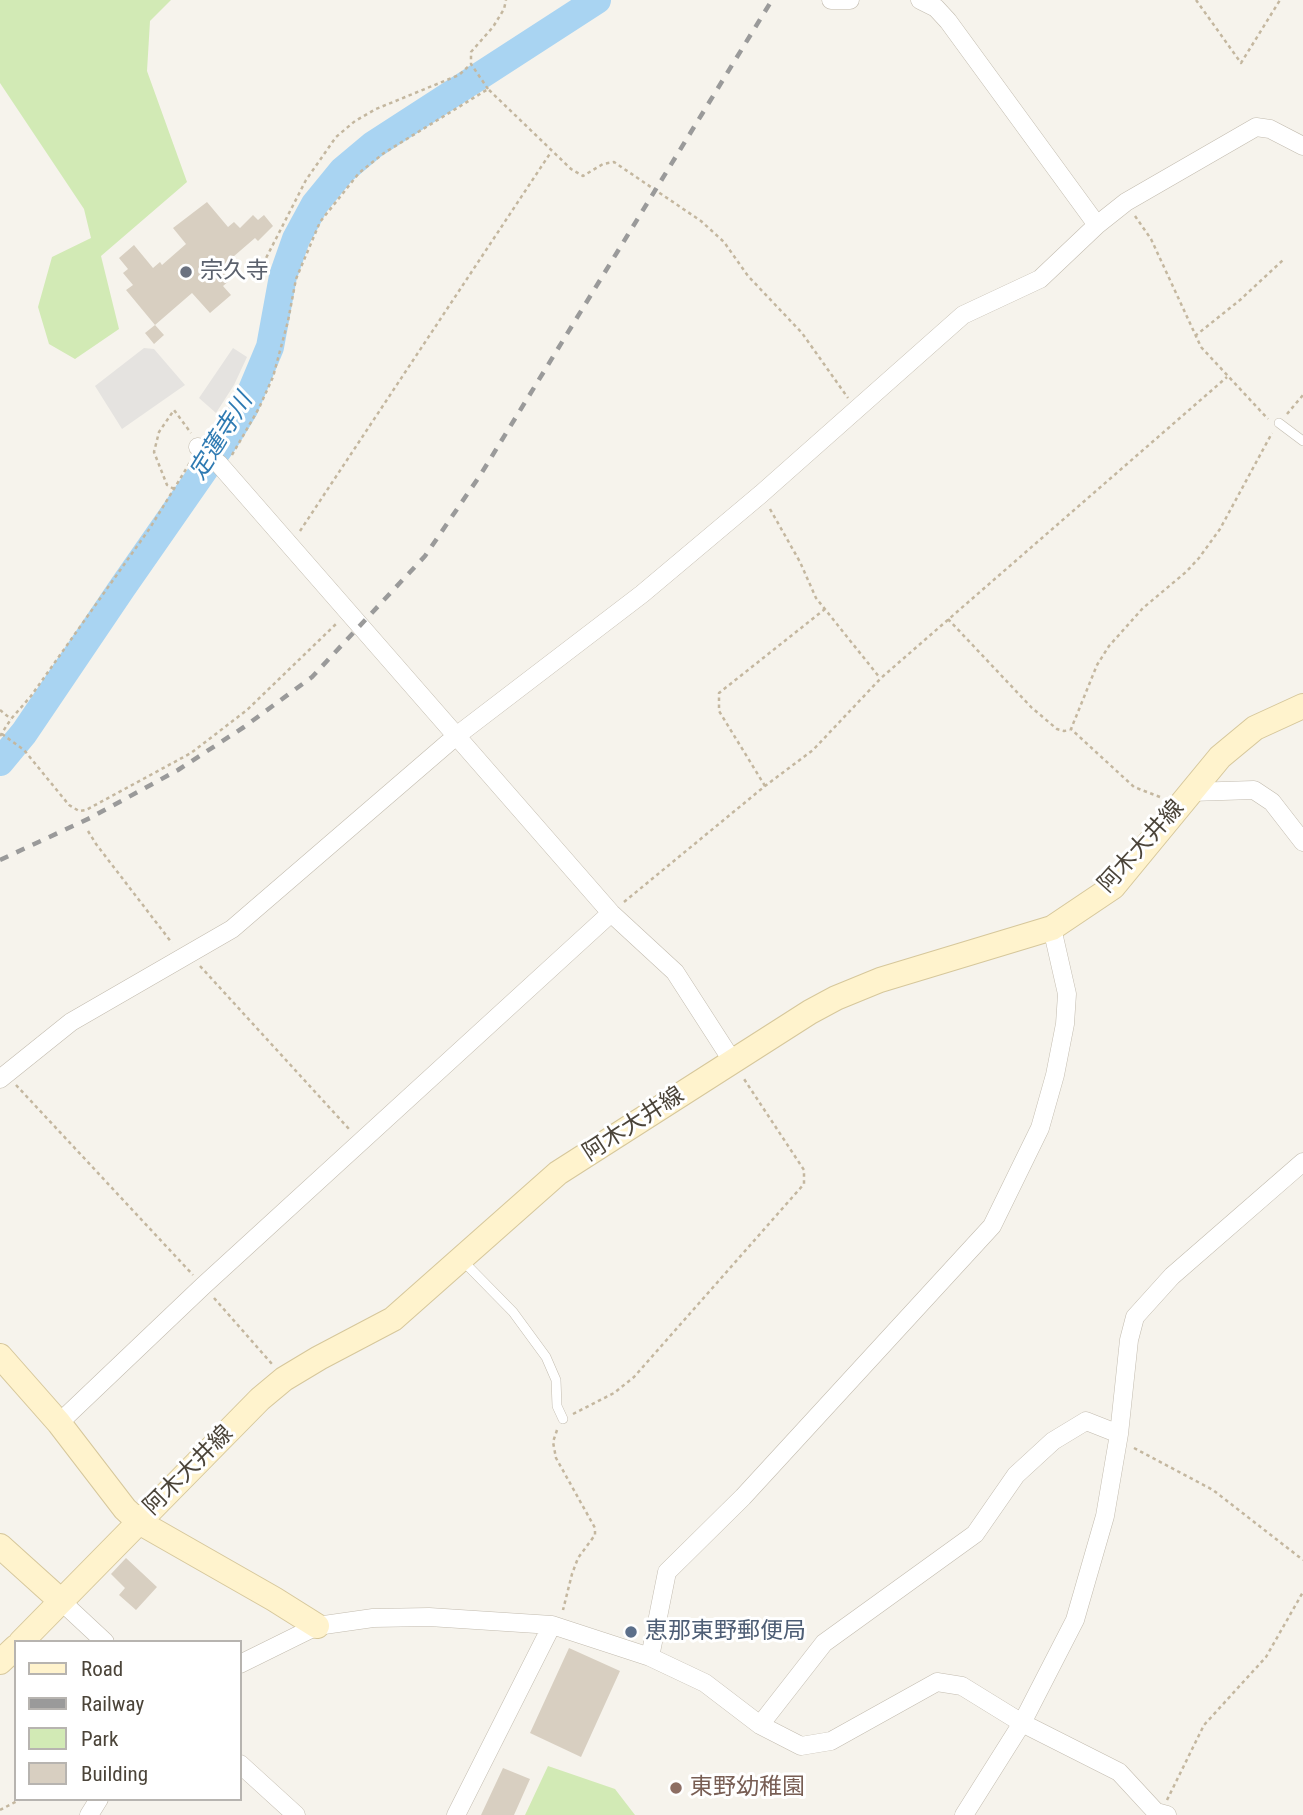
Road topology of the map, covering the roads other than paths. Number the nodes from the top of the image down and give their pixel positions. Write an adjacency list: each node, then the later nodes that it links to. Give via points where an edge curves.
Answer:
1 (831, 0): 2 (street)
2 (850, 0)
3 (920, 0): 5 (street, via 936,8 948,22)
4 (1303, 146): 5 (street, via 1256,127 1126,202)
5 (1097, 225): 10 (street, via 1040,279 963,315 642,594)
6 (1278, 425): 7 (lane)
7 (1303, 441)
8 (198, 447): 10 (street, via 221,467)
9 (1303, 706): 11 (main road, 阿木大井線, via 1255,728 1220,757)
10 (455, 737): 13 (street); 16 (street, via 232,929 71,1022)
11 (1185, 799): 12 (street, via 1254,790 1272,802); 14 (main road, 阿木大井線, via 1113,887)
12 (1303, 842)
13 (611, 913): 15 (street, via 675,972); 21 (street)
14 (1052, 928): 15 (main road, 阿木大井線, via 863,987 810,1012); 33 (street, via 1067,994 1055,1075 1040,1128 992,1226 743,1497 667,1572)
15 (733, 1062): 18 (main road, 阿木大井線, via 558,1173)
16 (4, 1077)
17 (1303, 1162): 22 (street, via 1172,1276 1135,1317)
18 (462, 1260): 20 (lane, via 513,1312 545,1357 556,1380 557,1406); 23 (main road, 阿木大井線, via 393,1319 284,1379)
19 (0, 1356): 21 (main road)
20 (563, 1419)
21 (59, 1423): 23 (main road)
22 (1119, 1434): 36 (street, via 1105,1516 1075,1620); 37 (street, via 1086,1421 1053,1441 1016,1475 975,1534 824,1643)
23 (139, 1522): 25 (main road, 阿木大井線); 27 (main road)
24 (0, 1546): 25 (main road)
25 (61, 1601): 29 (main road, 阿木大井線); 30 (street)
26 (517, 1623): 27 (street, via 429,1617); 28 (street); 32 (street)
27 (317, 1626): 35 (street)
28 (555, 1626): 32 (street); 33 (street)
29 (28, 1640)
30 (103, 1640)
31 (14, 1651): 34 (main road, 阿木大井線)
32 (538, 1653): 41 (street)
33 (650, 1657): 37 (street, via 705,1683)
34 (0, 1662)
35 (242, 1663)
36 (1022, 1723): 37 (street, via 962,1686 937,1682 831,1741 801,1746); 39 (street, via 1119,1772); 42 (street)
37 (760, 1725)
38 (242, 1766): 40 (street)
39 (1161, 1813)
40 (296, 1815)
41 (456, 1815)
42 (964, 1815)

